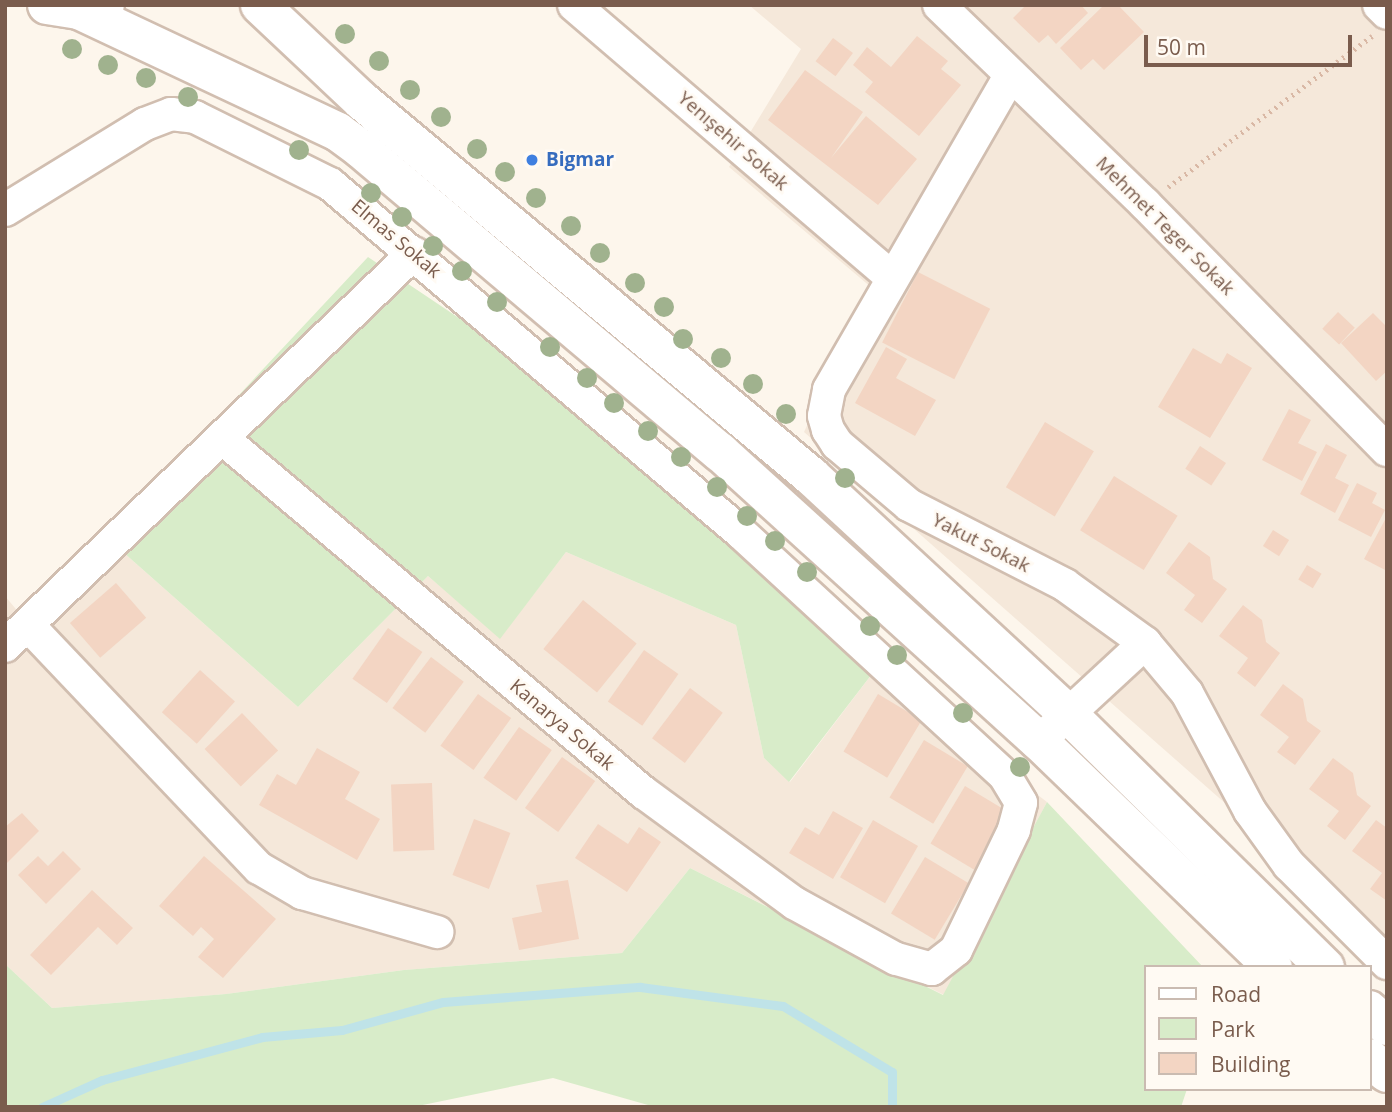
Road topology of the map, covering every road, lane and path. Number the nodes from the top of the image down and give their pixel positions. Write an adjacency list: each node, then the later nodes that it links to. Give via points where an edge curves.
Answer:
1 (261, 5): 17 (street, via 362,101 811,476)
2 (574, 5): 10 (street, Yenışehir Sokak)
3 (939, 5): 6 (street, Mehmet Teger Sokak)
4 (77, 7): 11 (street, via 338,132)
5 (1381, 17): 7 (path)
6 (1010, 76): 7 (street, Mehmet Teger Sokak); 10 (street, Yakut Sokak)
7 (1145, 204): 14 (street, Mehmet Teger Sokak)
8 (5, 210): 9 (street, Elmas Sokak, via 145,124 171,114 183,115 330,184)
9 (414, 253): 12 (street, Elmas Sokak); 13 (street)
10 (891, 276): 16 (street, Yakut Sokak, via 827,397 824,416 837,444 909,505 1065,585)
11 (545, 303): 12 (street); 18 (street, via 720,452)
12 (514, 339): 23 (street, Elmas Sokak, via 740,532 1005,776 1021,803 1014,830 956,950)
13 (222, 438): 15 (street); 23 (street, Kanarya Sokak, via 644,793 794,903 896,959)
14 (1387, 450)
15 (17, 635): 19 (street, via 260,867 302,892)
16 (1145, 643): 17 (street); 20 (street, Yakut Sokak, via 1188,694 1250,811 1289,865)
17 (1068, 714): 18 (street); 22 (street)
18 (1039, 741): 21 (street)
19 (437, 932)
20 (1387, 963)
21 (1271, 965)
22 (1323, 965)
23 (932, 969)
24 (1371, 1012): 25 (street)
25 (1387, 1026)
26 (1371, 1060): 27 (street)
27 (1387, 1073)

